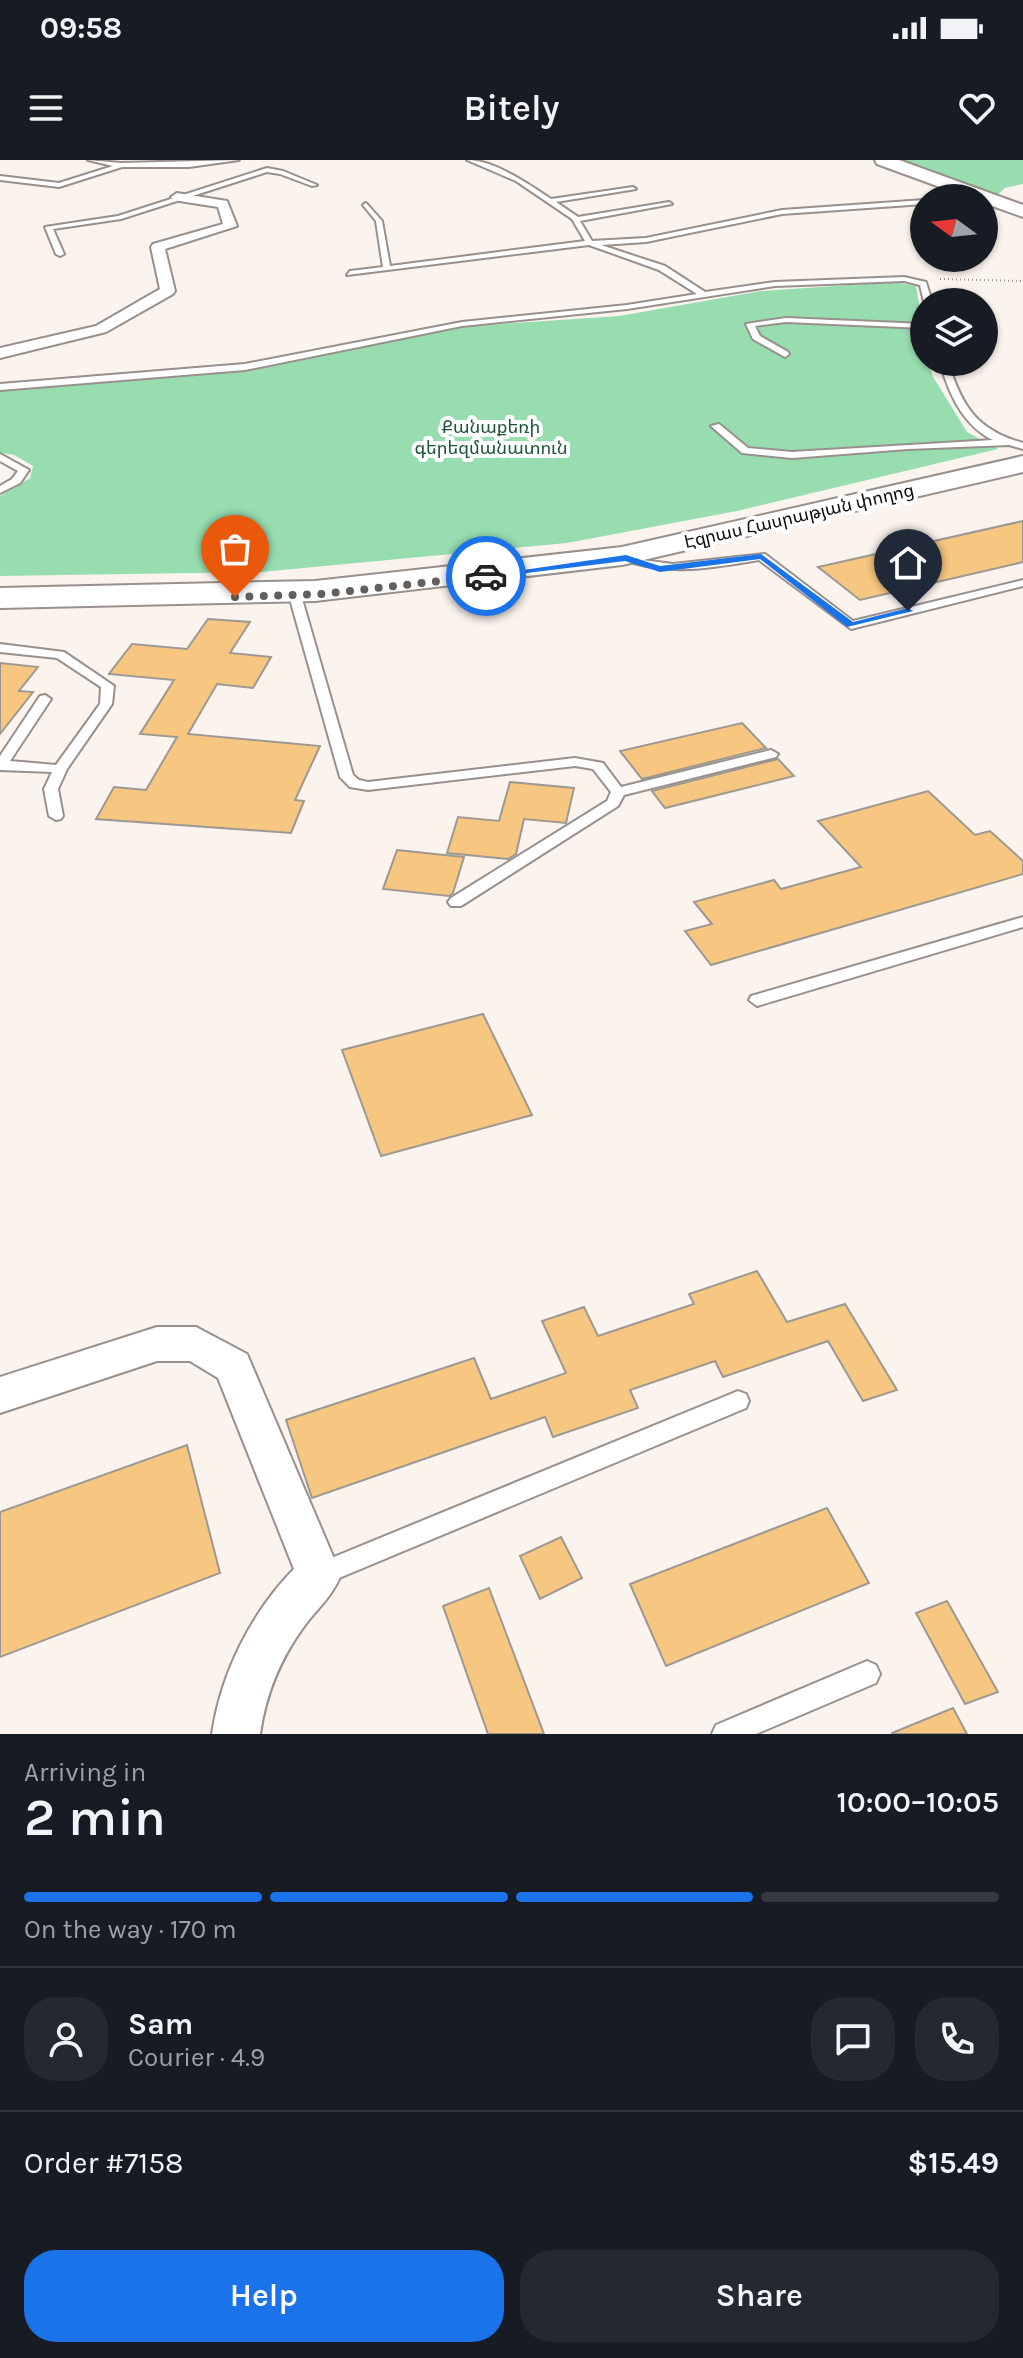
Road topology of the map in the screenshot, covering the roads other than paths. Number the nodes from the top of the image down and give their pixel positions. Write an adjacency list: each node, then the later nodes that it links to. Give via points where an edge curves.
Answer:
1 (91, 160): 5 (lane)
2 (236, 160): 5 (lane); 6 (lane)
3 (470, 160): 12 (lane, via 518,180)
4 (883, 160): 8 (street)
5 (121, 165): 7 (lane, via 59,185)
6 (267, 170): 9 (lane); 11 (lane)
7 (0, 178)
8 (944, 184)
9 (314, 185)
10 (633, 189): 12 (lane)
11 (177, 197): 20 (lane, via 119,218 49,227); 26 (street, via 223,204 230,226 158,247 168,291 101,329)
12 (549, 201): 18 (lane)
13 (910, 203): 19 (lane, via 782,212 646,240)
14 (669, 204): 18 (lane)
15 (998, 204): 17 (street)
16 (366, 205): 21 (lane, via 379,221)
17 (1023, 211)
18 (575, 220): 19 (lane)
19 (590, 243): 21 (lane); 24 (lane, via 662,268)
20 (60, 254)
21 (387, 269): 22 (lane)
22 (350, 273)
23 (924, 288): 24 (lane, via 904,279 775,284)
24 (704, 295): 29 (lane, via 462,324 245,367)
25 (910, 325): 27 (lane, via 786,320 750,324 756,337)
26 (0, 353)
27 (785, 354)
28 (948, 376): 33 (lane, via 975,424)
29 (0, 387)
30 (716, 426): 33 (lane, via 745,451 792,455 908,446)
31 (1023, 446): 33 (lane)
32 (0, 457): 34 (lane, via 24,470)
33 (1019, 458): 35 (street, Էզրաս Հասրաթյան փողոց, via 865,507)
34 (0, 490)
35 (624, 557): 36 (lane, via 660,569 761,556 851,625); 37 (street, Էզրաս Հասրաթյան փողոց, via 406,586)
36 (1023, 583)
37 (295, 594): 38 (street, Էզրաս Հասրաթյան փողոց); 44 (lane, via 347,777 355,784 575,762 598,766)
38 (0, 600)
39 (0, 648): 43 (lane, via 60,655 108,686 106,704)
40 (45, 699): 42 (lane)
41 (771, 754): 44 (lane)
42 (1, 765): 43 (lane)
43 (60, 769): 45 (lane, via 51,789)
44 (618, 792): 46 (lane, via 613,803)
45 (56, 816)
46 (456, 902)
47 (1023, 922): 48 (lane)
48 (757, 1000)
49 (0, 1395): 51 (street, via 157,1344 196,1344 233,1366)
50 (738, 1401): 51 (lane)
51 (319, 1575): 53 (street, via 294,1600 257,1663)
52 (867, 1674): 54 (lane)
53 (236, 1734)
54 (725, 1734)

